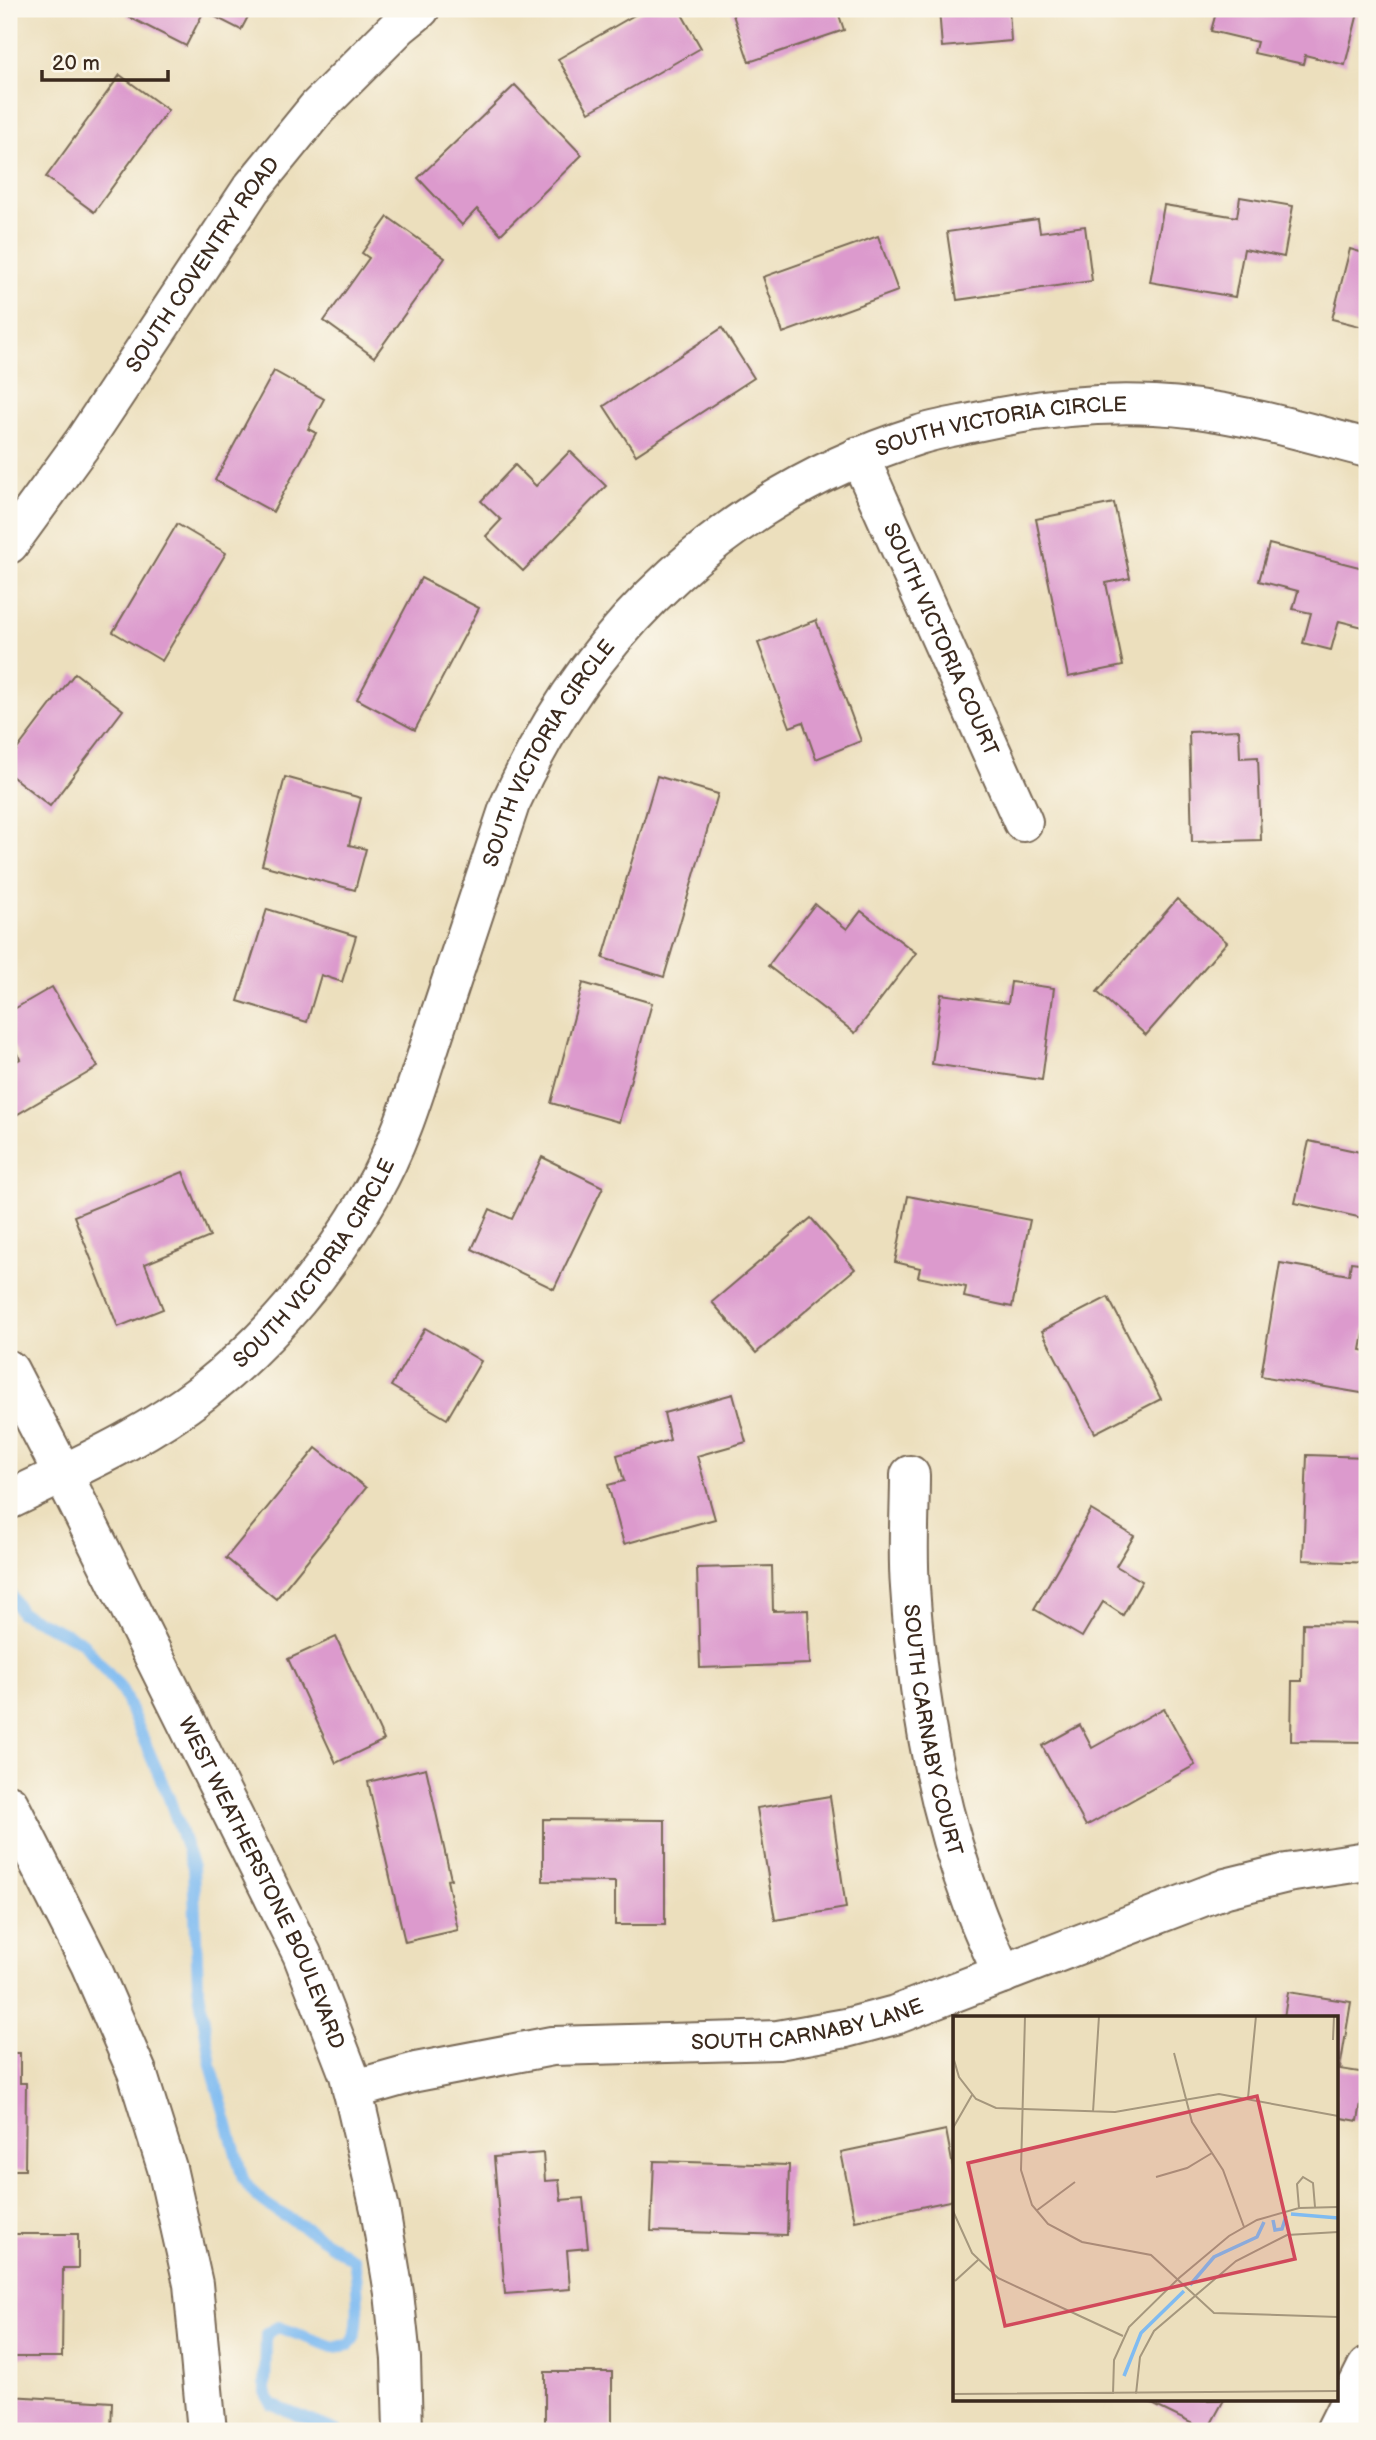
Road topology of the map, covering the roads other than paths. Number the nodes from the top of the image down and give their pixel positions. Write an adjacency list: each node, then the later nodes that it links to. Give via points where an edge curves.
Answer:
1 (420, 9): 4 (street, SOUTH COVENTRY ROAD, via 317,108 251,189 84,441)
2 (1367, 448): 3 (street, SOUTH VICTORIA CIRCLE, via 1220,412 1111,404 1021,412 920,435)
3 (859, 456): 5 (street, SOUTH VICTORIA COURT); 7 (street, SOUTH VICTORIA CIRCLE, via 734,526 680,569 635,612 575,688 510,804 405,1120 373,1191 320,1274 301,1300 201,1394 122,1444)
4 (9, 544)
5 (1023, 822)
6 (9, 1370): 7 (street, WEST WEATHERSTONE BOULEVARD)
7 (63, 1474): 9 (street, SOUTH VICTORIA CIRCLE); 13 (street, WEST WEATHERSTONE BOULEVARD, via 302,1954)
8 (910, 1475): 12 (street, SOUTH CARNABY COURT, via 909,1584 928,1746 956,1854)
9 (9, 1500)
10 (9, 1804): 15 (street, via 90,1964 137,2072 167,2168 193,2284)
11 (1367, 1861): 12 (street, SOUTH CARNABY LANE, via 1226,1888)
12 (1003, 1974): 13 (street, SOUTH CARNABY LANE, via 895,2015 846,2028 778,2040 552,2046 416,2071)
13 (352, 2090): 16 (street, WEST WEATHERSTONE BOULEVARD, via 394,2293)
14 (1367, 2367): 17 (street)
15 (207, 2431)
16 (403, 2431)
17 (1335, 2431)

